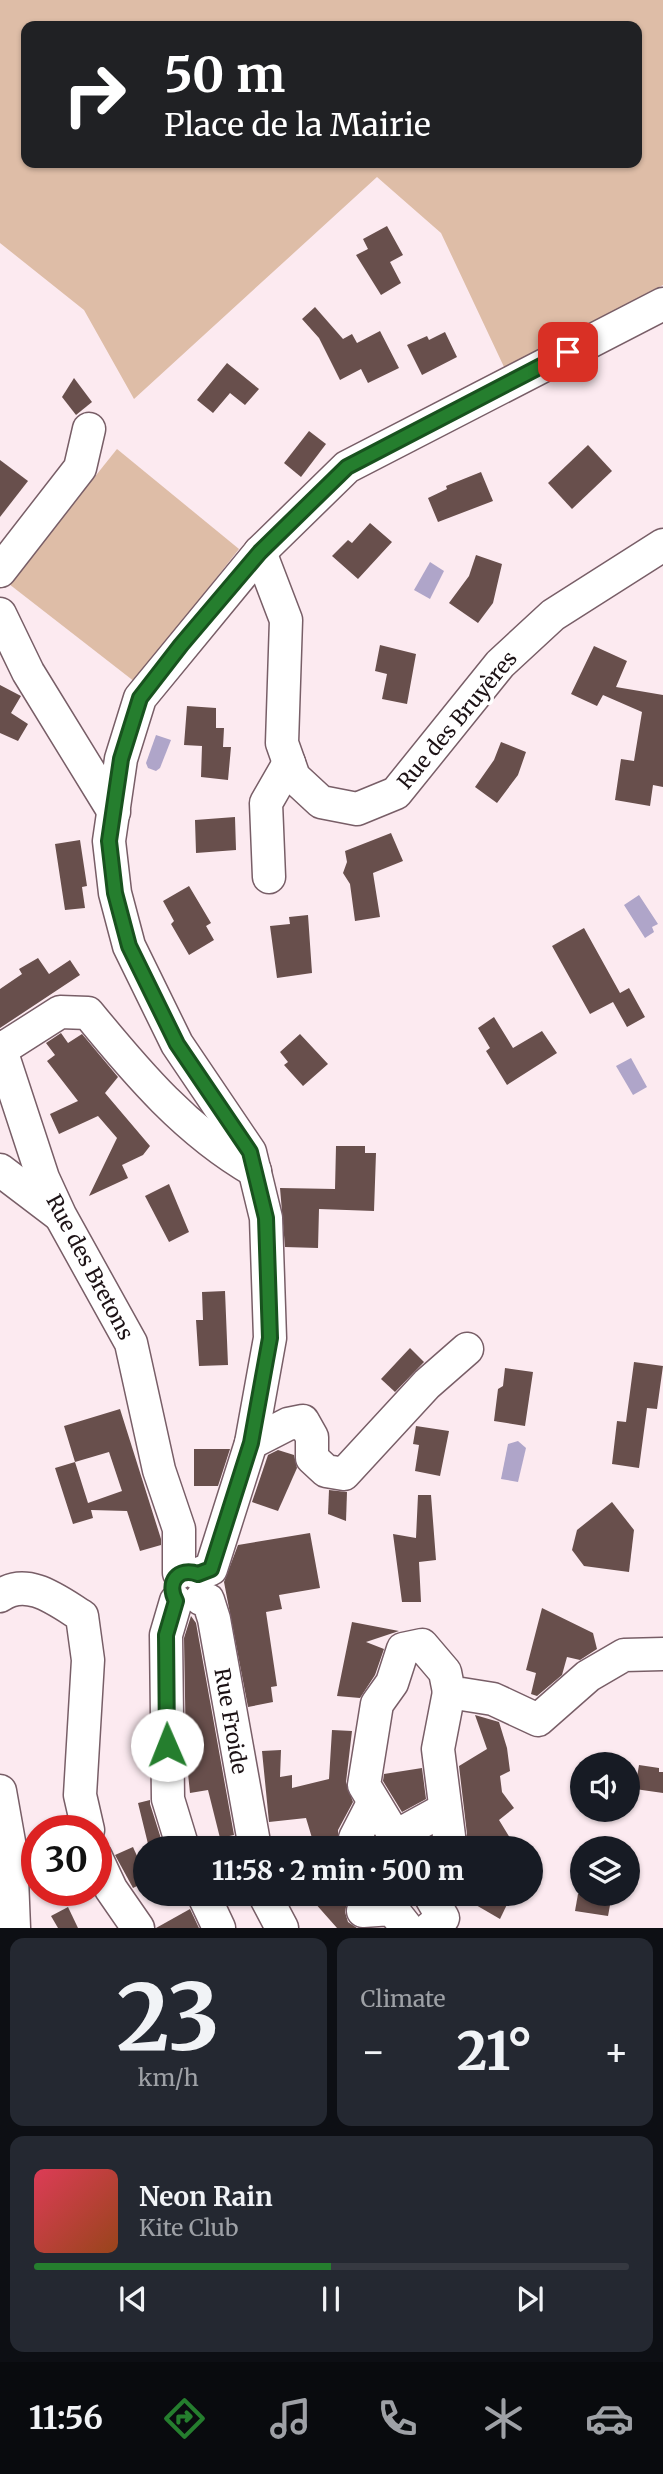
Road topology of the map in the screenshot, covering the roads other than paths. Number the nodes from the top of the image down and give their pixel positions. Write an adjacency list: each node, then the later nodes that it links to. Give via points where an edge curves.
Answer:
1 (663, 304): 4 (street, via 347,467)
2 (89, 429): 5 (street, via 80,468)
3 (663, 545): 7 (street, Rue des Bruyères, via 553,615 509,656 396,793 357,809 321,802 294,777)
4 (260, 552): 7 (street, Rue des Bruyères, via 286,621 282,743); 8 (street, via 140,698 121,759)
5 (0, 571)
6 (0, 614): 8 (street, via 28,672)
7 (289, 763): 9 (street, via 266,803)
8 (114, 811): 12 (street, via 109,841 115,893 129,946 177,1044 250,1152)
9 (269, 877)
10 (1, 1048): 12 (street, via 60,1012 88,1013 146,1083 222,1153); 13 (street, Rue des Bretons, via 43,1178)
11 (0, 1170): 13 (street)
12 (255, 1171): 15 (street, via 266,1218 270,1338)
13 (60, 1215): 16 (street, Rue des Bretons, via 131,1343 159,1470 179,1529)
14 (467, 1349): 15 (street, via 427,1384 344,1474 326,1471 312,1458 312,1437 303,1421)
15 (251, 1443): 16 (street, via 211,1569)
16 (189, 1587): 23 (street, via 166,1635 168,1799); 24 (street, Rue Froide, via 208,1600 214,1619)
17 (0, 1596): 22 (street, via 9,1590 41,1590 82,1616 88,1660 80,1795)
18 (663, 1654): 19 (street, via 624,1655 588,1676 538,1720 493,1699)
19 (449, 1692): 21 (street, via 445,1672 422,1645 403,1649 392,1683 377,1704 364,1785); 27 (street, via 438,1749 447,1822)
20 (0, 1791): 28 (street)
21 (373, 1803): 25 (street); 26 (street)
22 (85, 1815)
23 (179, 1836)
24 (254, 1836)
25 (356, 1836)
26 (395, 1836)
27 (413, 1836)
28 (5, 1849): 33 (street)
29 (112, 1890): 34 (street)
30 (209, 1906): 35 (street)
31 (270, 1906): 36 (street)
32 (363, 1911): 37 (street, via 392,1909)
33 (14, 1928)
34 (138, 1928)
35 (219, 1928)
36 (282, 1928)
37 (407, 1928)

